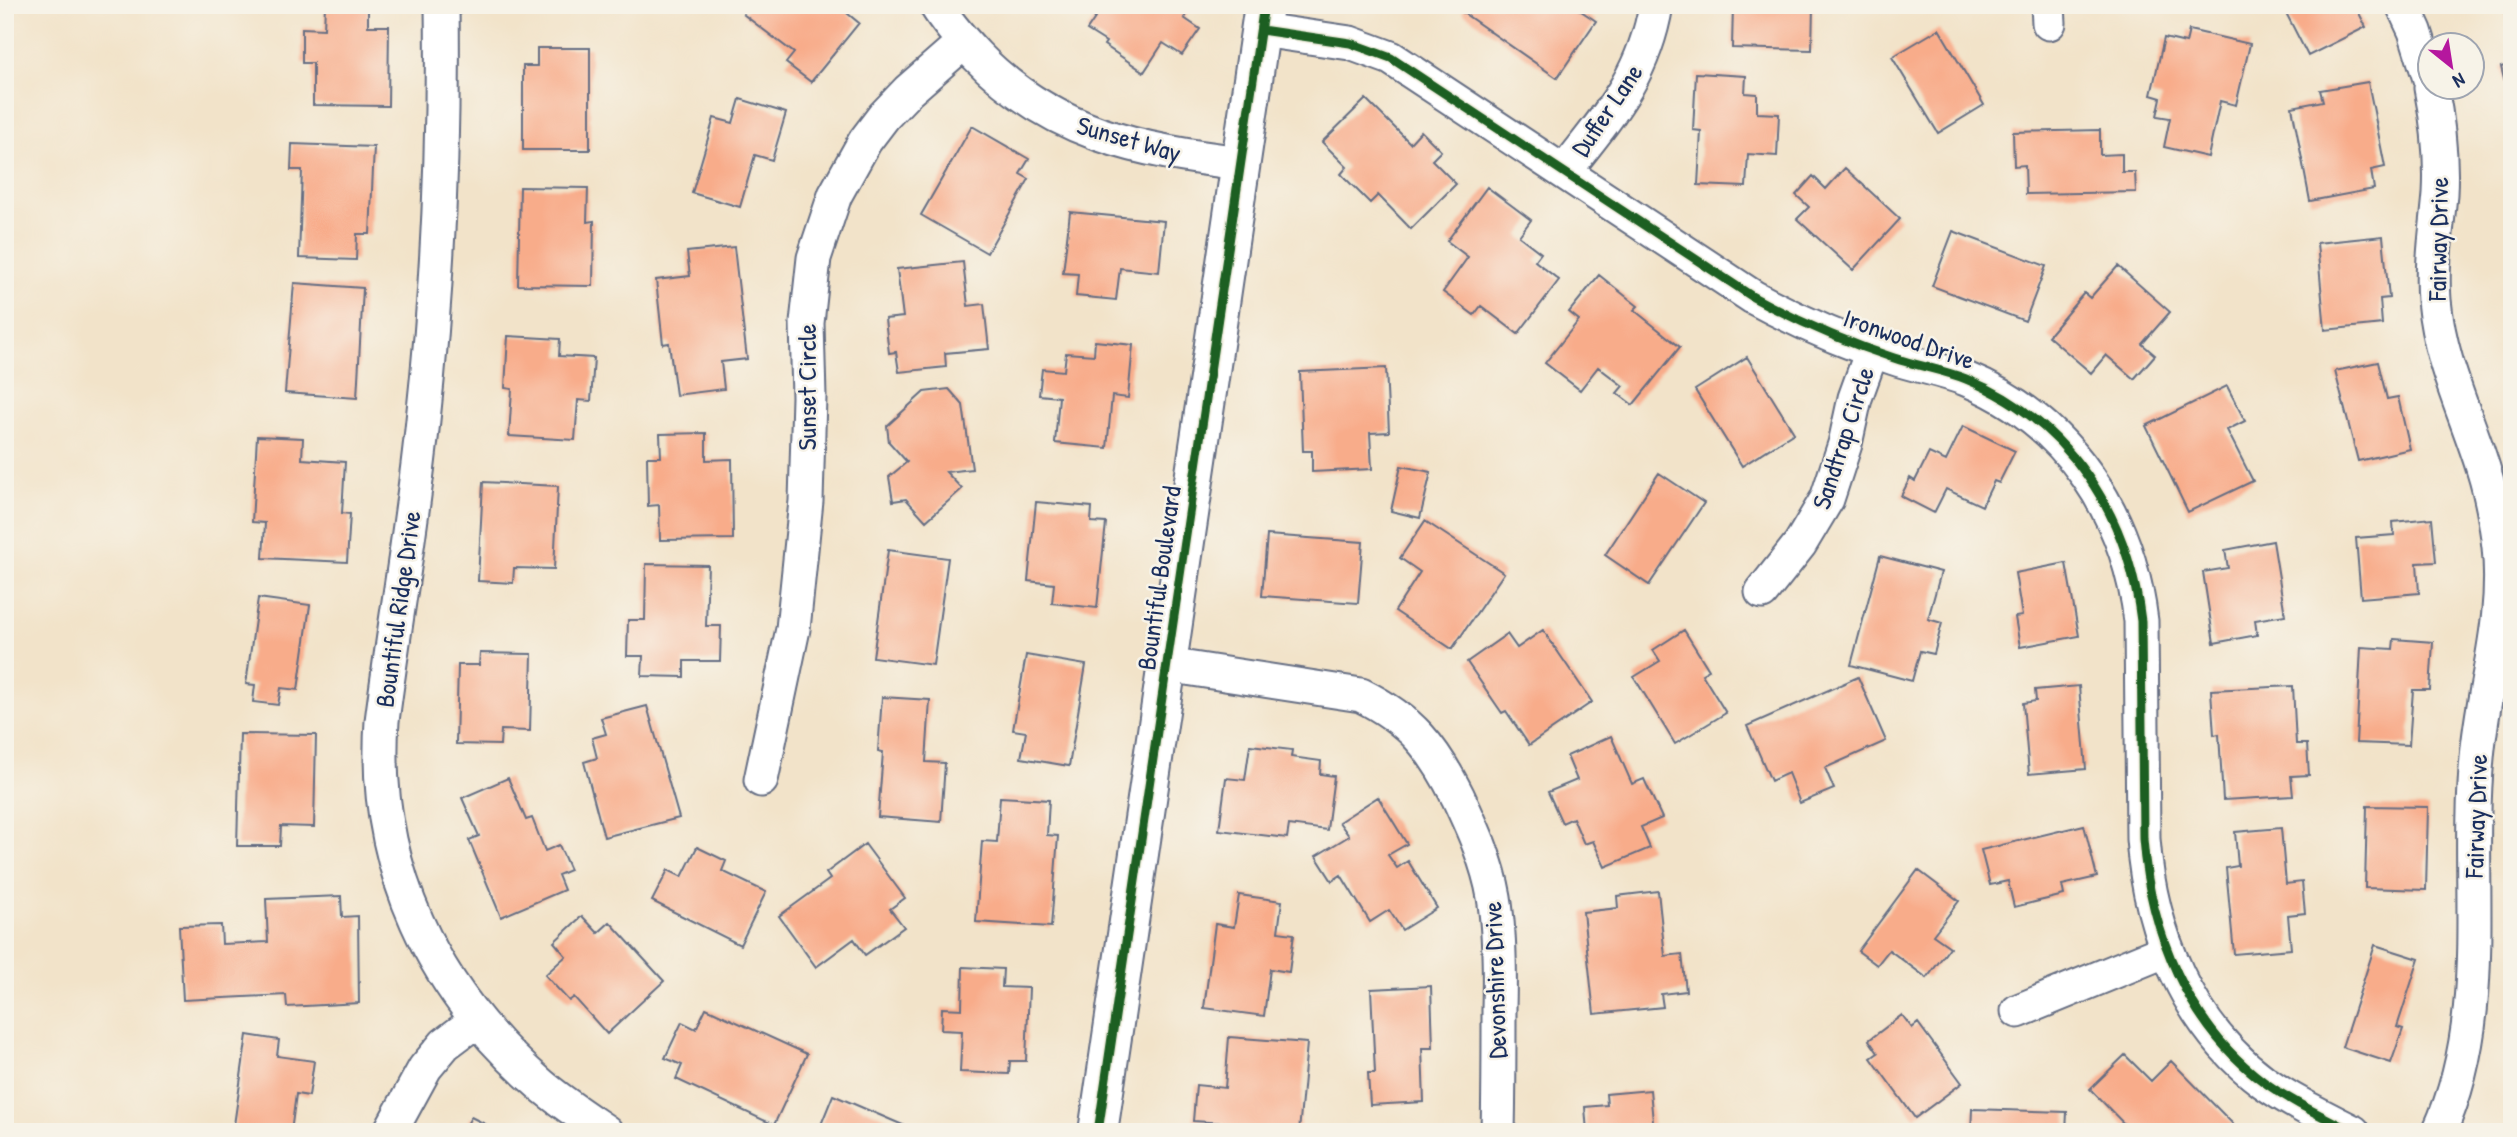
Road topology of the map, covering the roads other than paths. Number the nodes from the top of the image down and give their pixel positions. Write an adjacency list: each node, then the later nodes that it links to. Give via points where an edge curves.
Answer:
1 (442, 5): 17 (street, Bountiful Ridge Drive, via 437,232 424,417 386,687 381,792 396,867 411,908 429,947)
2 (936, 5): 7 (street, Sunset Way)
3 (1656, 5): 10 (street, Duffer Lane, via 1633,79)
4 (2403, 5): 6 (street)
5 (1263, 18): 9 (main road, Bountiful Boulevard); 10 (street, Ironwood Drive, via 1391,58)
6 (2416, 34)
7 (964, 42): 9 (street, Sunset Way, via 1018,94 1077,127 1135,146); 14 (street, Sunset Circle, via 884,116 865,141 835,195 814,258 807,323 806,501 793,629)
8 (2433, 102): 23 (street, Fairway Drive, via 2440,157 2434,301 2450,379 2491,494 2500,584 2497,645 2474,794 2471,1014 2460,1074)
9 (1241, 163): 13 (main road, Bountiful Boulevard)
10 (1564, 172): 11 (street, Ironwood Drive, via 1753,297)
11 (1871, 351): 12 (street, Sandtrap Circle, via 1827,499 1800,544); 15 (street, Ironwood Drive, via 1967,380 2034,419 2081,467 2118,527 2135,580 2141,621 2145,867)
12 (1762, 592)
13 (1167, 665): 20 (main road, Bountiful Boulevard); 21 (street, Devonshire Drive, via 1361,695 1386,707 1423,739 1470,822 1494,896 1499,960)
14 (761, 780)
15 (2167, 950): 16 (street); 22 (street, Ironwood Drive, via 2188,995 2238,1059 2289,1099)
16 (2018, 1011)
17 (477, 1020): 18 (street, via 445,1044 425,1068); 19 (street, Bountiful Ridge Drive, via 541,1085)
18 (390, 1132)
19 (606, 1132)
20 (1098, 1132)
21 (1498, 1132)
22 (2353, 1132)
23 (2439, 1132)

